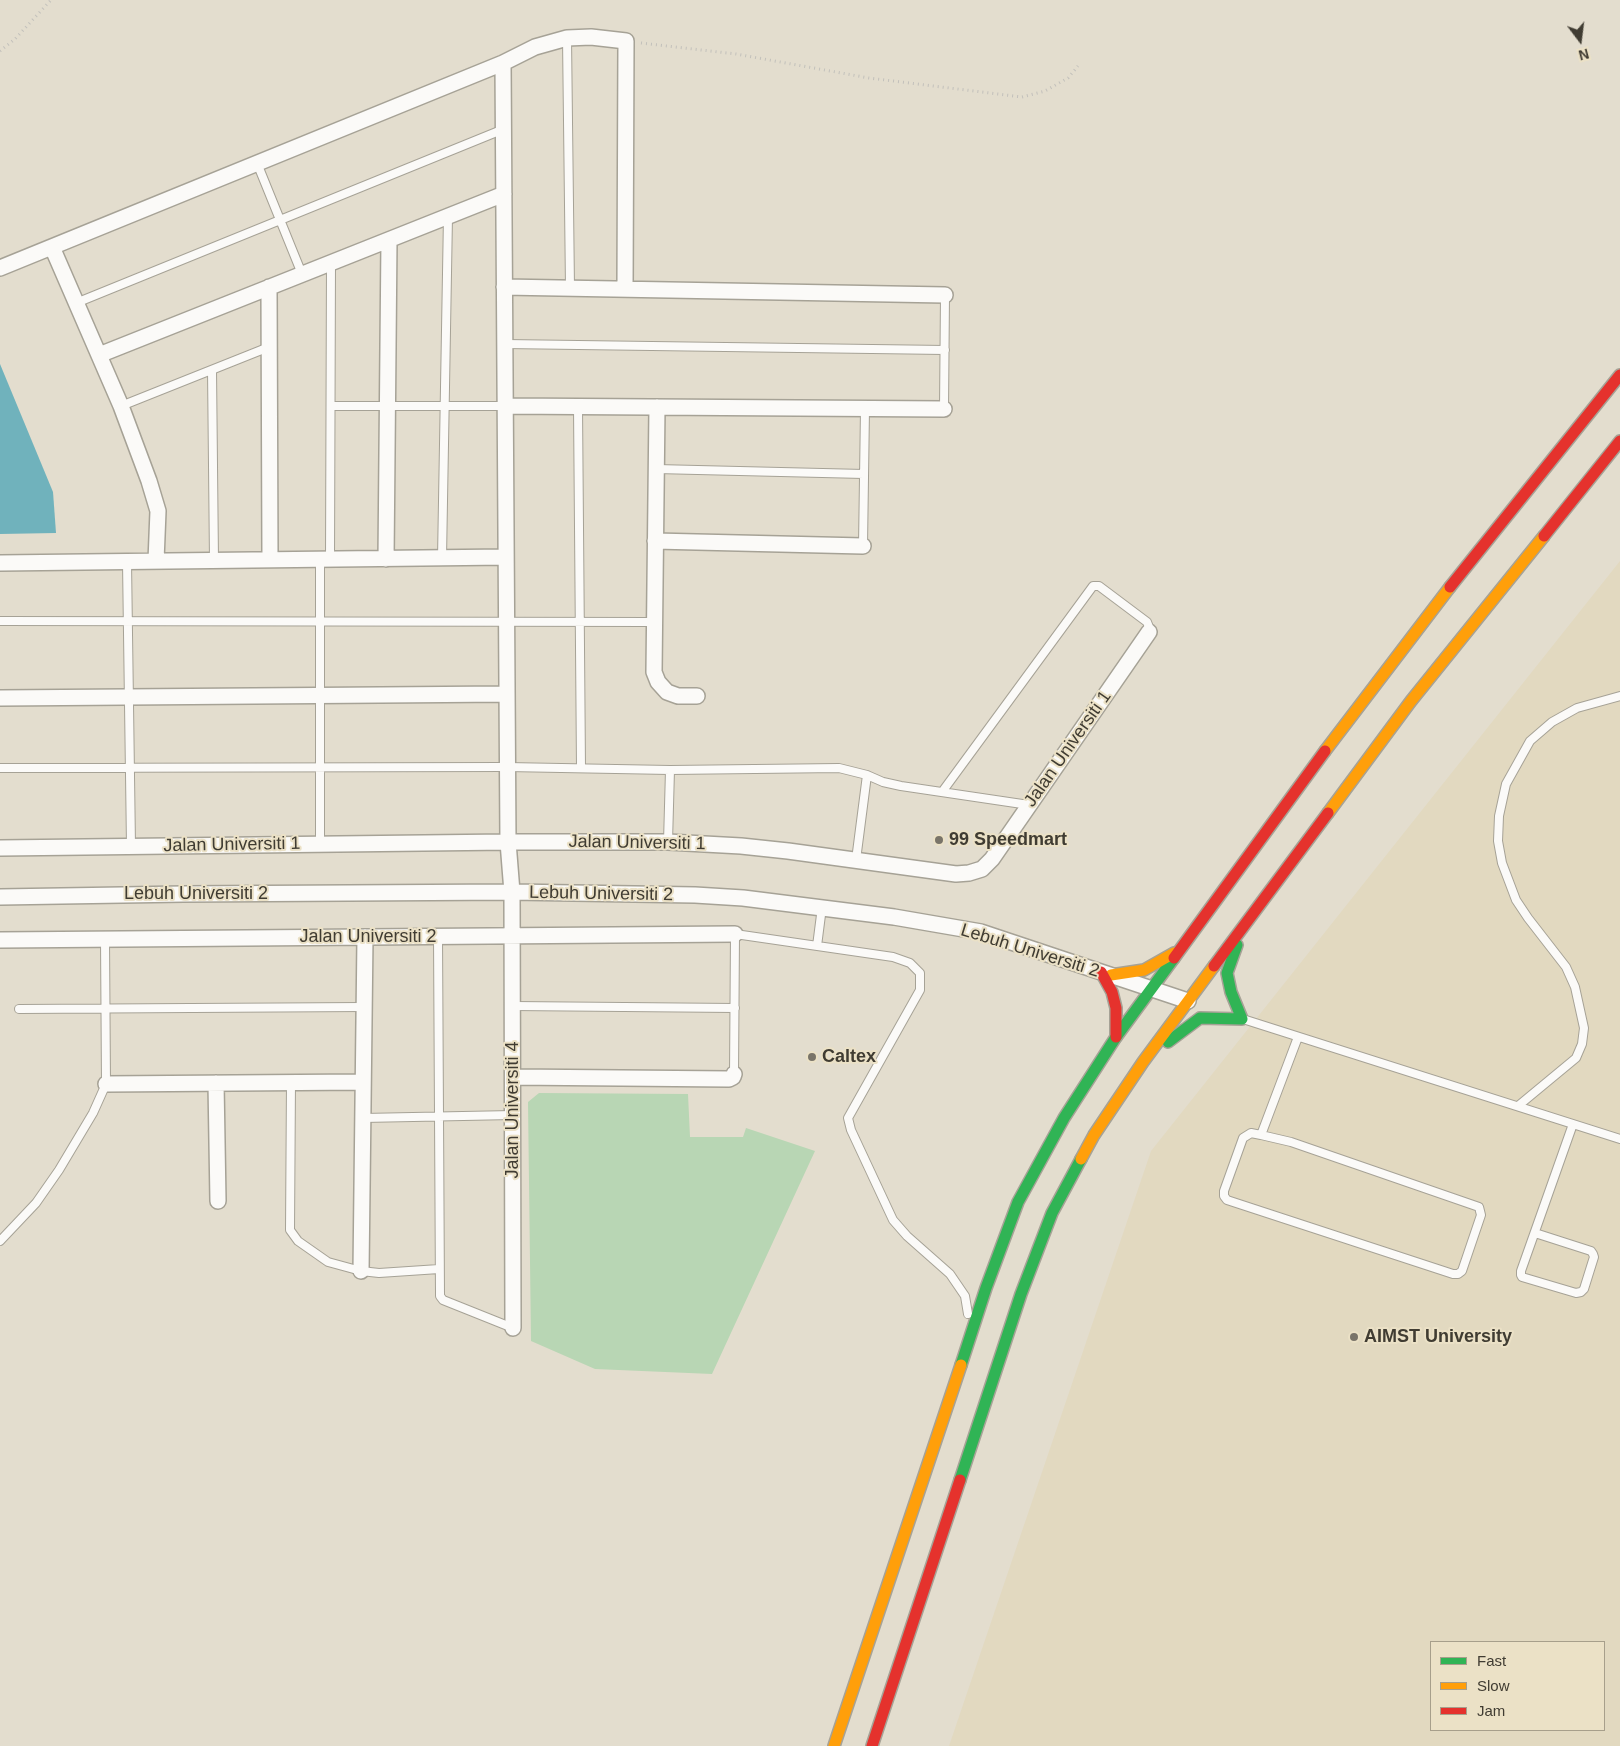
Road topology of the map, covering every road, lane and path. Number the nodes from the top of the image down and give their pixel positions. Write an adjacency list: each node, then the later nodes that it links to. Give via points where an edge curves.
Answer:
1 (51, 0): 4 (path, via 15,40)
2 (568, 38): 3 (street); 5 (street, via 535,47); 19 (lane)
3 (626, 41): 6 (path, via 736,54 868,78 1022,97 1045,91 1068,78); 20 (street)
4 (0, 51)
5 (503, 63): 7 (street, Jalan Universiti 4); 8 (street)
6 (1078, 66)
7 (504, 130): 9 (street, Jalan Universiti 4); 11 (lane)
8 (258, 163): 11 (lane); 13 (street)
9 (504, 194): 10 (street); 18 (street, Jalan Universiti 4)
10 (448, 216): 12 (street); 32 (lane)
11 (281, 220): 16 (lane); 22 (lane)
12 (390, 240): 14 (street); 31 (street)
13 (52, 247): 15 (street); 22 (street)
14 (331, 263): 16 (street); 30 (lane)
15 (0, 268)
16 (302, 274): 17 (street)
17 (269, 287): 24 (street); 26 (street)
18 (504, 287): 19 (street); 23 (street, Jalan Universiti 4)
19 (570, 288): 20 (street)
20 (625, 289): 21 (street)
21 (945, 295): 25 (lane)
22 (76, 303): 26 (street)
23 (505, 344): 25 (lane); 33 (street, Jalan Universiti 4)
24 (269, 347): 27 (lane); 48 (street)
25 (945, 350): 37 (lane)
26 (99, 355): 29 (street)
27 (212, 370): 29 (lane); 47 (lane)
28 (1620, 375): 91 (main road, via 1427,618)
29 (121, 406): 50 (street, via 158,511)
30 (330, 406): 31 (lane); 45 (lane)
31 (387, 406): 32 (lane); 46 (street)
32 (444, 406): 33 (lane); 44 (lane)
33 (505, 406): 34 (street); 43 (street, Jalan Universiti 4)
34 (578, 407): 35 (street); 56 (lane)
35 (657, 407): 36 (street); 39 (street)
36 (865, 409): 37 (street); 40 (lane)
37 (944, 410)
38 (1620, 441): 83 (main road, via 1411,701)
39 (656, 469): 40 (lane); 41 (street)
40 (864, 474): 42 (lane)
41 (655, 541): 42 (street); 57 (street)
42 (863, 546)
43 (506, 557): 44 (street); 55 (street, Jalan Universiti 4)
44 (442, 558): 46 (street)
45 (325, 559): 46 (street); 48 (street); 54 (lane)
46 (386, 559)
47 (214, 560): 48 (street); 50 (street)
48 (270, 560)
49 (126, 562): 50 (street); 51 (street); 53 (lane)
50 (156, 562)
51 (0, 563)
52 (0, 621): 53 (lane)
53 (127, 621): 54 (lane); 63 (lane)
54 (320, 621): 55 (lane); 60 (lane)
55 (507, 622): 56 (lane); 59 (street, Jalan Universiti 4)
56 (581, 622): 57 (lane); 69 (lane)
57 (654, 622): 61 (street, via 654,672 658,682 667,692 678,696)
58 (1149, 632): 72 (lane, via 1147,622 1098,586 1093,586); 73 (street, Jalan Universiti 1)
59 (507, 694): 60 (street); 66 (street, Jalan Universiti 4)
60 (320, 696): 63 (street); 65 (lane)
61 (697, 696)
62 (1620, 696): 111 (lane, via 1577,708 1552,722 1530,742 1506,784 1499,816 1498,841 1502,863 1516,900 1566,967 1575,987 1584,1028 1576,1058)
63 (128, 697): 64 (street); 68 (lane)
64 (0, 698)
65 (320, 767): 66 (lane); 68 (lane); 76 (lane)
66 (508, 767): 69 (lane); 74 (street, Jalan Universiti 4)
67 (0, 768): 68 (lane)
68 (130, 768): 77 (lane)
69 (581, 768): 70 (lane)
70 (670, 770): 71 (lane, via 839,768); 75 (lane)
71 (867, 775): 72 (lane, via 884,782); 79 (lane)
72 (942, 792): 73 (lane)
73 (1029, 805): 79 (street, Jalan Universiti 1, via 992,859 982,869 970,874)
74 (508, 842): 75 (street, Jalan Universiti 1); 76 (street, Jalan Universiti 1); 80 (street, Jalan Universiti 4)
75 (668, 842): 79 (street, Jalan Universiti 1, via 741,846)
76 (320, 844): 77 (street, Jalan Universiti 1)
77 (130, 846): 78 (street, Jalan Universiti 1)
78 (0, 848)
79 (856, 860)
80 (512, 892): 81 (street, Lebuh Universiti 2); 82 (street, Lebuh Universiti 2, via 695,895); 85 (street, Jalan Universiti 4)
81 (0, 897)
82 (822, 907): 90 (lane); 92 (street, Lebuh Universiti 2, via 981,932)
83 (1242, 930): 94 (main road); 101 (main road, via 1227,973)
84 (735, 934): 85 (street, Jalan Universiti 2); 90 (lane); 98 (lane)
85 (512, 935): 86 (street, Jalan Universiti 2); 95 (street, Jalan Universiti 4)
86 (438, 936): 87 (street, Jalan Universiti 2); 113 (lane)
87 (365, 937): 88 (street, Jalan Universiti 2); 96 (street)
88 (105, 939): 89 (street, Jalan Universiti 2); 97 (lane)
89 (0, 940)
90 (817, 946): 124 (lane, via 893,957 910,963 920,974 920,990 848,1118 893,1220 950,1274 965,1296)
91 (1180, 950): 92 (main road, via 1144,970); 93 (main road)
92 (1106, 974): 93 (street, Lebuh Universiti 2); 102 (main road, via 1116,1008)
93 (1152, 989): 94 (street, Lebuh Universiti 2); 102 (main road)
94 (1193, 1002): 104 (main road)
95 (512, 1006): 98 (lane); 106 (street, Jalan Universiti 4)
96 (364, 1007): 97 (lane); 108 (street)
97 (105, 1008): 99 (lane); 110 (lane)
98 (735, 1008): 105 (lane)
99 (18, 1009)
100 (1215, 1010): 101 (lane)
101 (1242, 1018): 103 (lane); 104 (main road, via 1200,1018)
102 (1116, 1037): 124 (main road, via 1064,1118 1018,1202)
103 (1298, 1037): 111 (lane); 116 (lane)
104 (1142, 1062): 126 (main road, via 1094,1135 1052,1213 1020,1294)
105 (734, 1074): 106 (street, via 729,1079)
106 (513, 1077): 112 (street, Jalan Universiti 4)
107 (291, 1082): 108 (street); 109 (street); 122 (lane, via 290,1230 298,1241 328,1262)
108 (364, 1082): 114 (street)
109 (216, 1083): 110 (street); 118 (street)
110 (106, 1084): 120 (lane, via 59,1170 36,1204)
111 (1518, 1106): 115 (lane)
112 (513, 1115): 113 (lane); 123 (street, Jalan Universiti 4)
113 (439, 1116): 114 (lane); 121 (lane)
114 (363, 1118): 122 (street)
115 (1573, 1124): 117 (lane); 119 (lane)
116 (1261, 1135): 116 (lane, via 1251,1134 1244,1138 1224,1191 1227,1200 1453,1274 1462,1271 1481,1214 1479,1206 1291,1142)
117 (1620, 1139)
118 (218, 1201)
119 (1535, 1233): 119 (lane, via 1521,1271 1522,1277 1576,1293 1584,1289 1594,1254)
120 (0, 1241)
121 (439, 1269): 122 (lane); 123 (lane, via 442,1300)
122 (361, 1271)
123 (514, 1328)
124 (972, 1332): 125 (main road)
125 (834, 1746)
126 (872, 1746)

